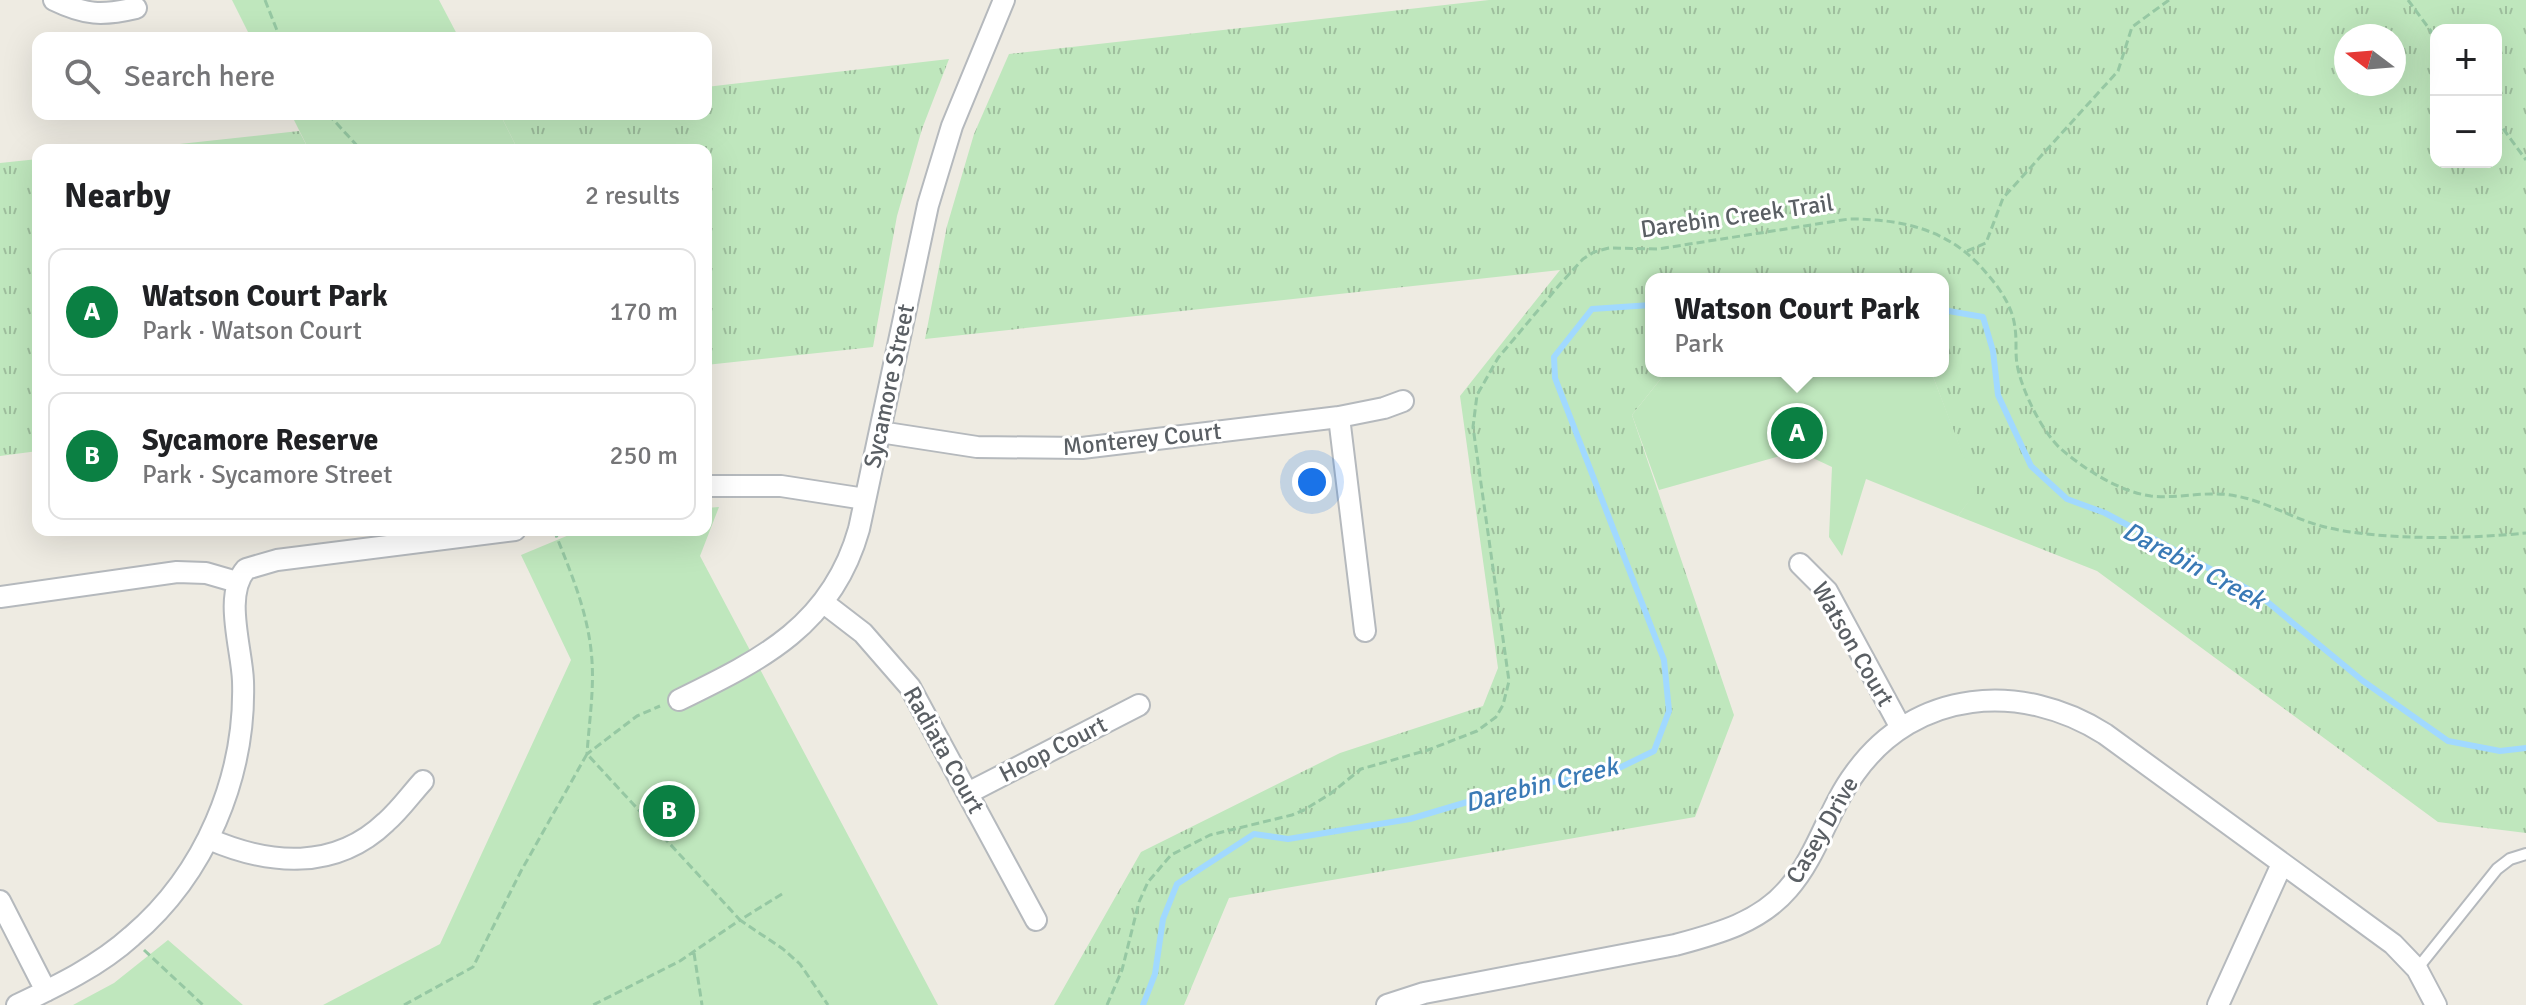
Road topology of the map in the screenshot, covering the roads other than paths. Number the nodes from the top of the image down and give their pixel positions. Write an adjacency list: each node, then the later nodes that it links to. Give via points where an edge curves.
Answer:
1 (54, 0): 3 (street, via 91,14)
2 (1004, 0): 6 (street, Sycamore Street, via 938,167)
3 (136, 8)
4 (1403, 401): 5 (street, Monterey Court)
5 (1339, 417): 6 (street, Monterey Court, via 1082,448 977,447); 14 (street)
6 (880, 432): 8 (street, Sycamore Street)
7 (712, 486): 8 (street, via 781,486)
8 (865, 499): 13 (street, Sycamore Street, via 849,561)
9 (468, 536): 11 (street, via 266,562 246,569)
10 (1800, 564): 17 (street, Watson Court, via 1827,591)
11 (237, 582): 12 (street, via 177,572); 20 (street, via 243,714 231,781)
12 (0, 597)
13 (824, 603): 15 (street, Sycamore Street, via 781,644); 19 (street, Radiata Court, via 863,633 910,687)
14 (1365, 631)
15 (679, 700)
16 (1139, 705): 19 (street, Hoop Court)
17 (1901, 728): 22 (street, Casey Drive, via 1942,709 1985,699 2024,701 2068,714 2105,734); 28 (street, Casey Drive, via 1855,773 1788,889 1743,923 1675,945 1424,993)
18 (423, 781): 20 (street, via 368,837 323,857 253,856)
19 (968, 793): 24 (street, Radiata Court)
20 (209, 839): 26 (street, via 177,889 131,938)
21 (2526, 854): 25 (lane, via 2497,869)
22 (2282, 864): 25 (street, Casey Drive, via 2393,944); 29 (street)
23 (0, 901): 26 (street)
24 (1036, 920)
25 (2417, 969): 30 (street, Casey Drive)
26 (46, 991): 27 (street)
27 (17, 1005)
28 (1387, 1005)
29 (2218, 1005)
30 (2436, 1005)

